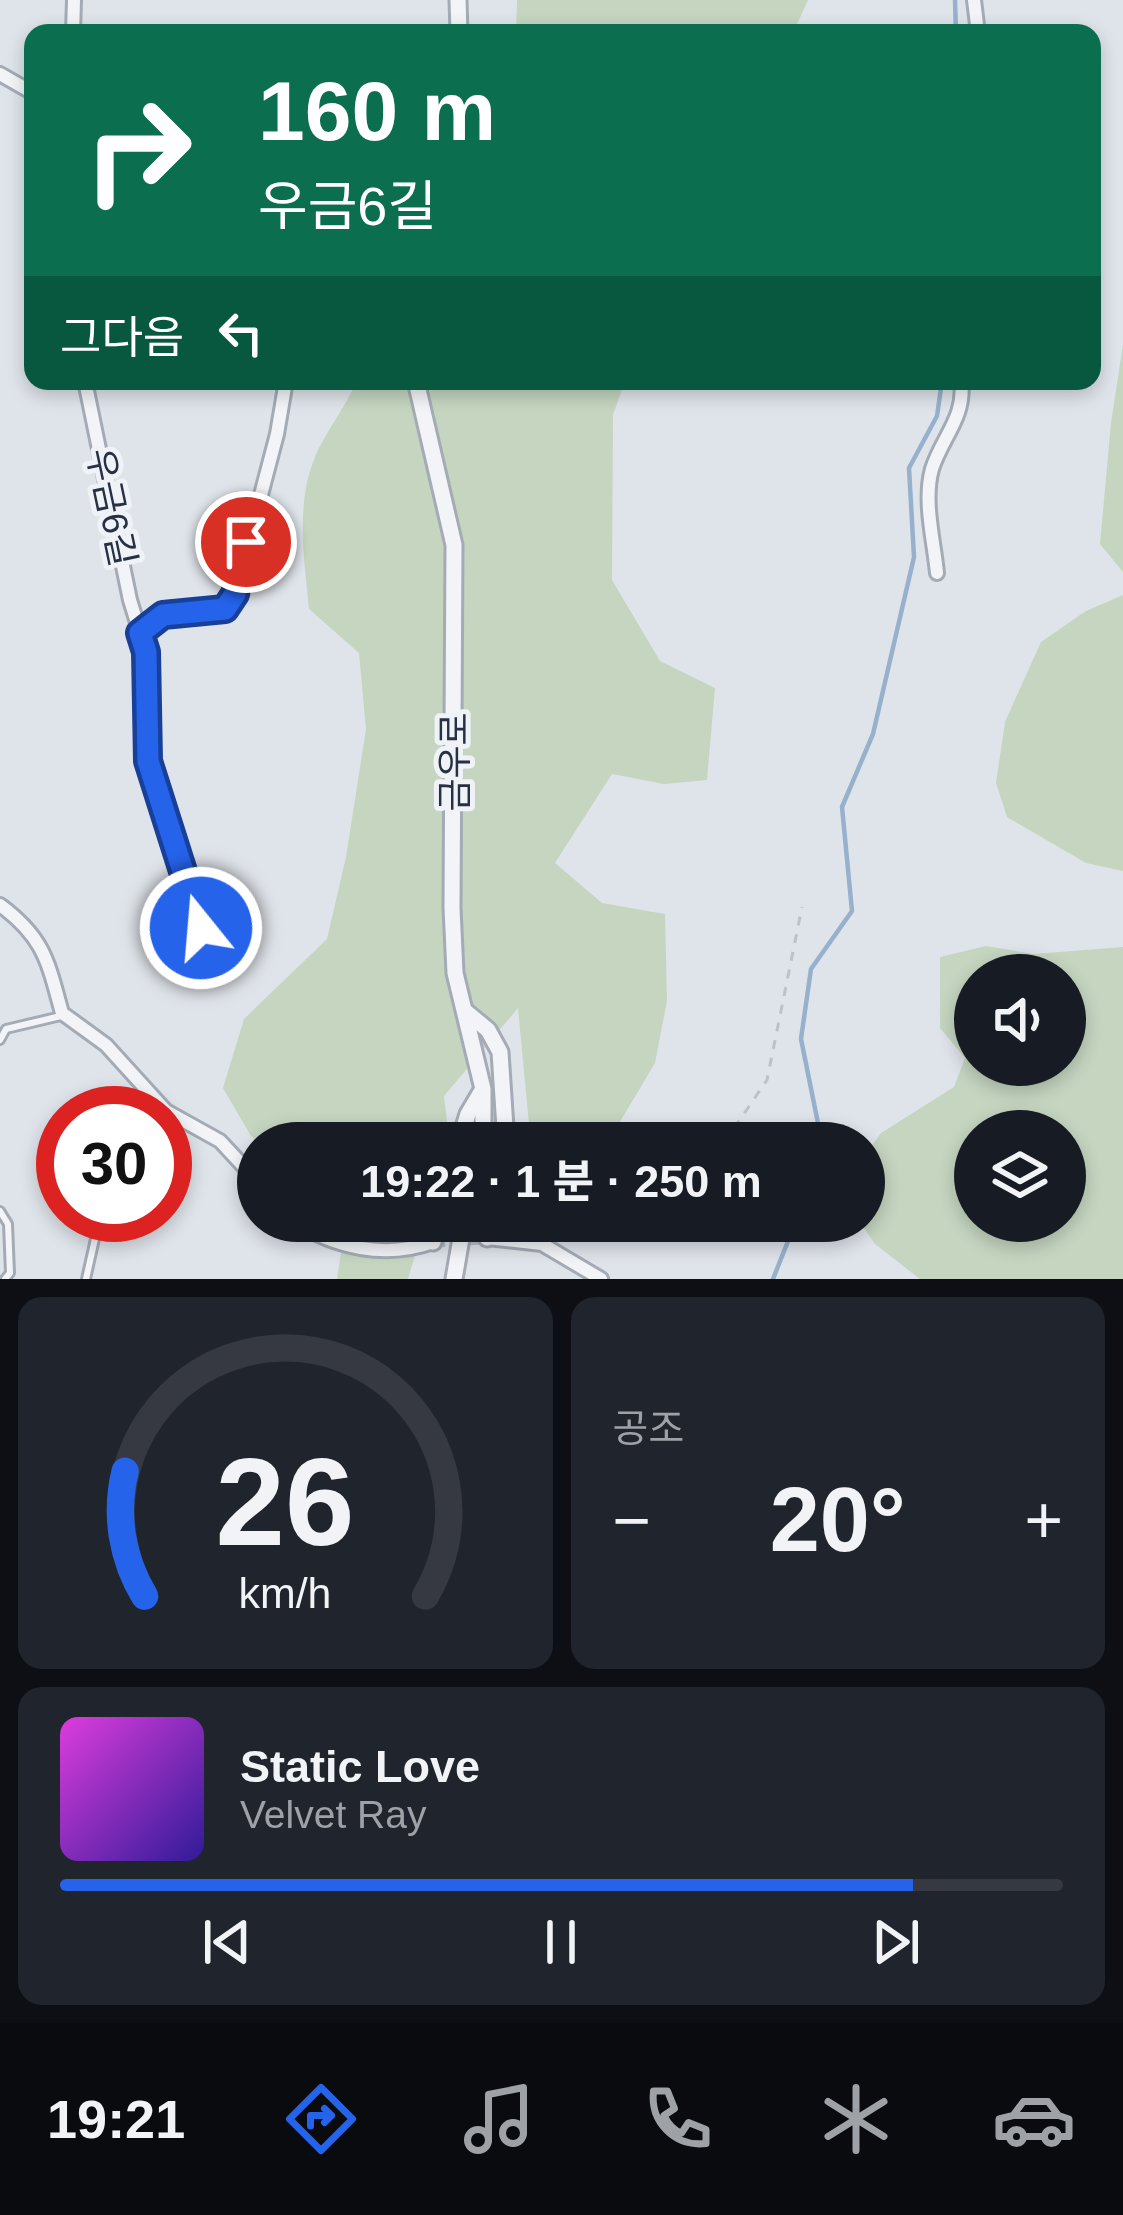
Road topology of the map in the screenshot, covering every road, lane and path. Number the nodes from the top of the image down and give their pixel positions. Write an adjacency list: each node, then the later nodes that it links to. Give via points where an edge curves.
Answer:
1 (88, 390): 6 (street, 우금6길)
2 (284, 390): 6 (street, via 235,594 225,609 163,615)
3 (418, 390): 10 (street, 금우로, via 454,545 452,908)
4 (962, 390): 5 (street, via 932,467)
5 (937, 573)
6 (140, 633): 9 (street, 우금6길, via 148,761)
7 (0, 905): 11 (street, via 50,962)
8 (802, 907): 18 (path, via 767,1080)
9 (215, 963)
10 (464, 1011): 14 (street, 금우로); 17 (street, via 500,1052)
11 (65, 1016): 12 (lane, via 5,1029); 13 (street, via 106,1045)
12 (0, 1040)
13 (142, 1086)
14 (483, 1089): 15 (street); 16 (street, 금우로)
15 (466, 1122)
16 (483, 1122)
17 (505, 1122)
18 (738, 1122)
19 (192, 1126): 20 (street)
20 (237, 1159)
21 (0, 1210): 29 (lane, via 8,1224)
22 (94, 1242): 30 (lane)
23 (334, 1242): 24 (street, via 402,1251)
24 (433, 1242)
25 (460, 1242): 31 (street)
26 (534, 1242): 28 (street)
27 (546, 1242): 28 (path)
28 (542, 1244): 32 (street)
29 (5, 1279)
30 (86, 1279)
31 (454, 1279)
32 (601, 1279)

